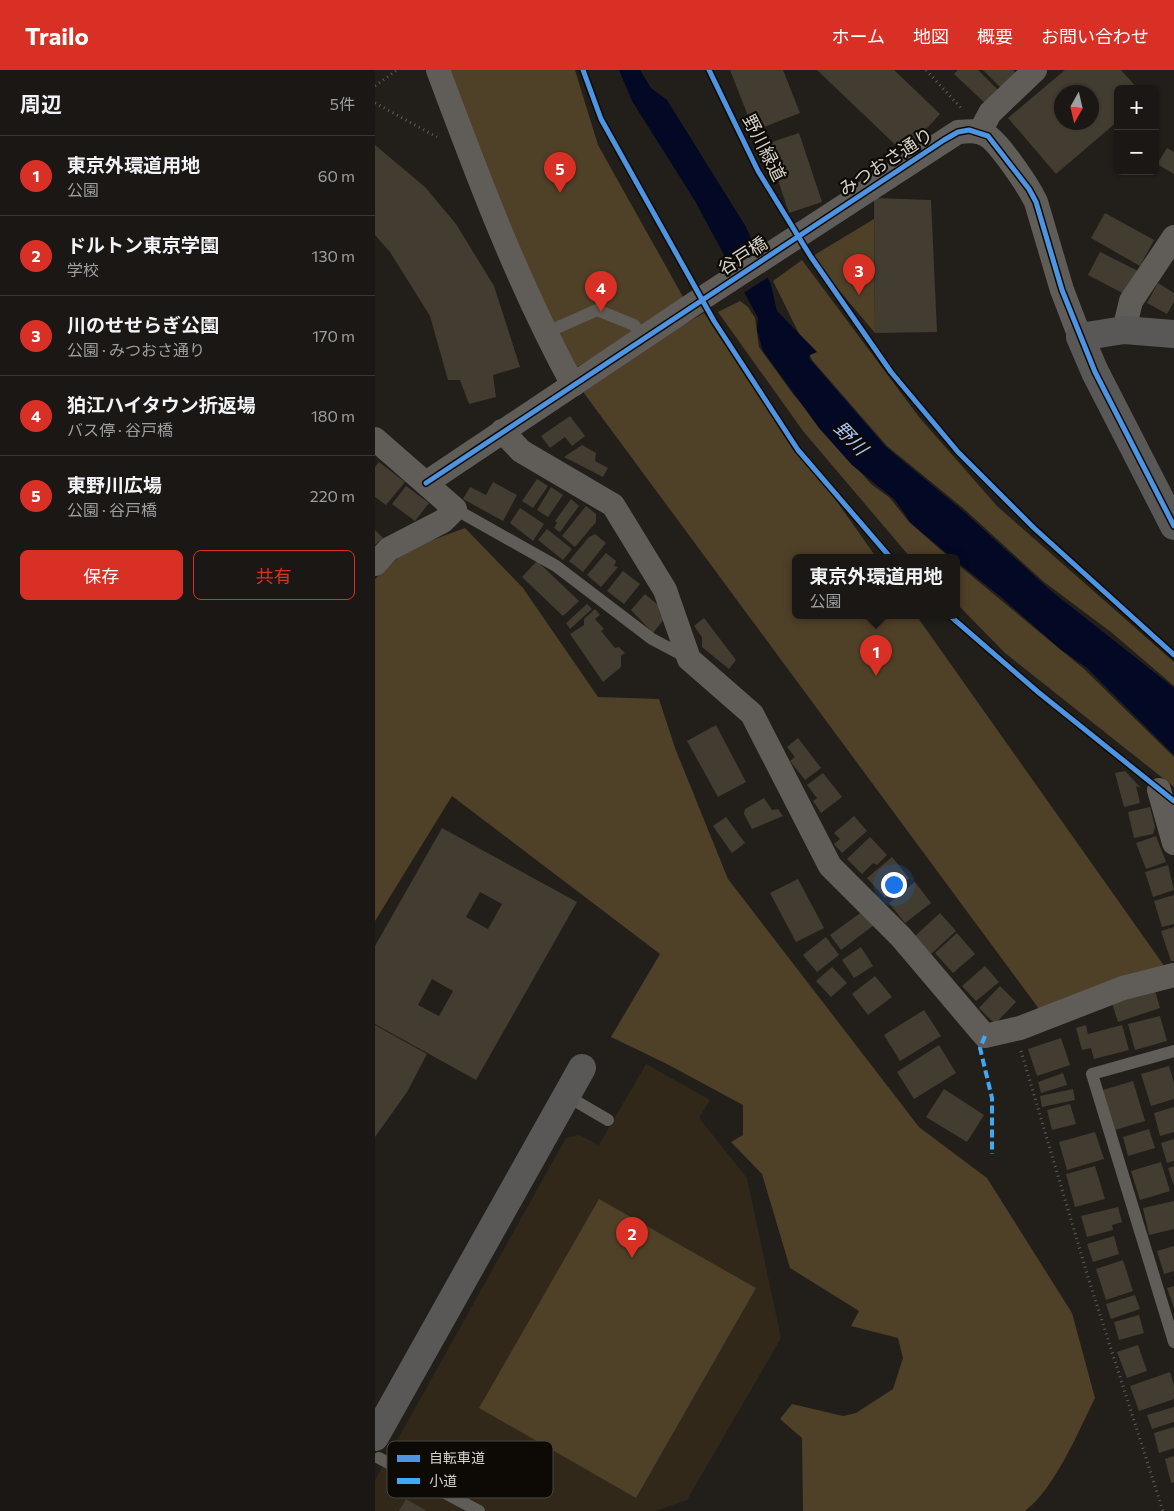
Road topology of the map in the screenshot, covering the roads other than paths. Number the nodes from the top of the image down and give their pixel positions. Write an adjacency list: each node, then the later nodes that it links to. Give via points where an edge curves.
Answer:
1 (438, 70): 7 (street, via 509,254)
2 (1035, 70): 3 (street, via 990,113)
3 (980, 132): 5 (street, みつおさ通り, via 964,131 944,140); 9 (street, via 995,143 1033,195 1061,290)
4 (1174, 237): 6 (street, via 1131,301)
5 (792, 241): 10 (street, 谷戸橋)
6 (1124, 330): 8 (street); 9 (street)
7 (545, 333): 10 (lane, via 597,310 635,324); 11 (street)
8 (1174, 334)
9 (1080, 337): 16 (street)
10 (643, 339): 11 (street, 谷戸橋)
11 (573, 384): 12 (street, 谷戸橋)
12 (502, 431): 14 (street, 谷戸橋); 18 (street, via 521,451 613,505 665,590)
13 (375, 439): 14 (street)
14 (426, 482): 15 (street)
15 (455, 509): 17 (street, via 443,521 389,549); 18 (lane, via 556,566 652,639)
16 (1174, 526)
17 (375, 564)
18 (689, 659): 21 (street, via 752,714 830,866 901,937 985,1036 1020,1028 1123,988)
19 (1159, 790): 20 (street)
20 (1174, 843)
21 (1174, 975)
22 (1174, 1051): 26 (lane, via 1093,1074)
23 (582, 1068): 24 (street)
24 (567, 1096): 25 (lane); 27 (street)
25 (608, 1120)
26 (1174, 1342)
27 (377, 1448)
28 (458, 1498): 29 (lane)
29 (479, 1511)

